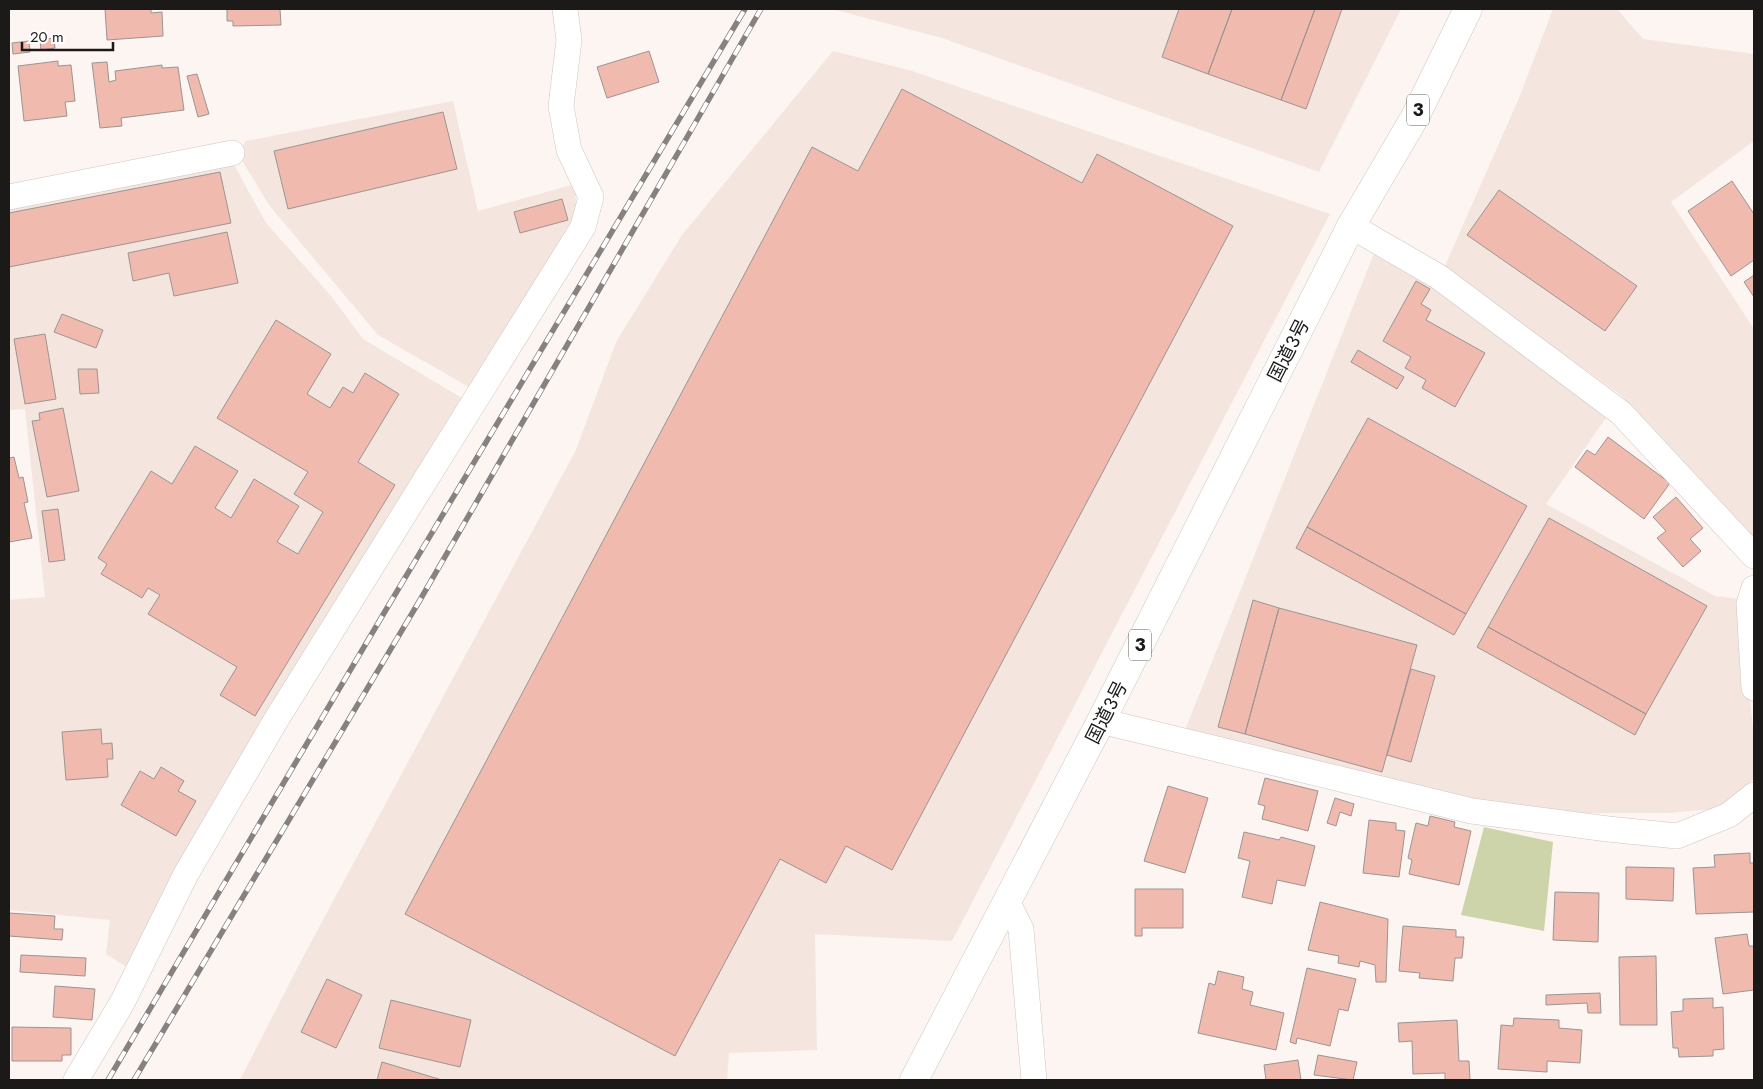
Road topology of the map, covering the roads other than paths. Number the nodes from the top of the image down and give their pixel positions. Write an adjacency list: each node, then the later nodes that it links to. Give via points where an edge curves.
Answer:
1 (565, 9): 13 (street, via 569,40 561,106 570,150 591,197 583,227 276,720 186,874 122,1003)
2 (1449, 9): 6 (highway, 国道3号 / 3)
3 (1468, 9): 6 (highway, 国道3号 / 3, via 1415,116)
4 (232, 153): 5 (street)
5 (9, 198)
6 (1357, 217): 7 (street, via 1621,413); 10 (highway, 国道3号 / 3)
7 (1754, 556)
8 (1754, 588): 9 (street, via 1748,604)
9 (1754, 688)
10 (1101, 721): 11 (street, via 1472,811 1608,829 1677,836 1729,815); 12 (highway, 国道3号 / 3)
11 (1754, 795)
12 (1007, 901): 14 (highway, 国道3号 / 3); 15 (street, via 1021,929)
13 (76, 1080)
14 (914, 1080)
15 (1034, 1080)

